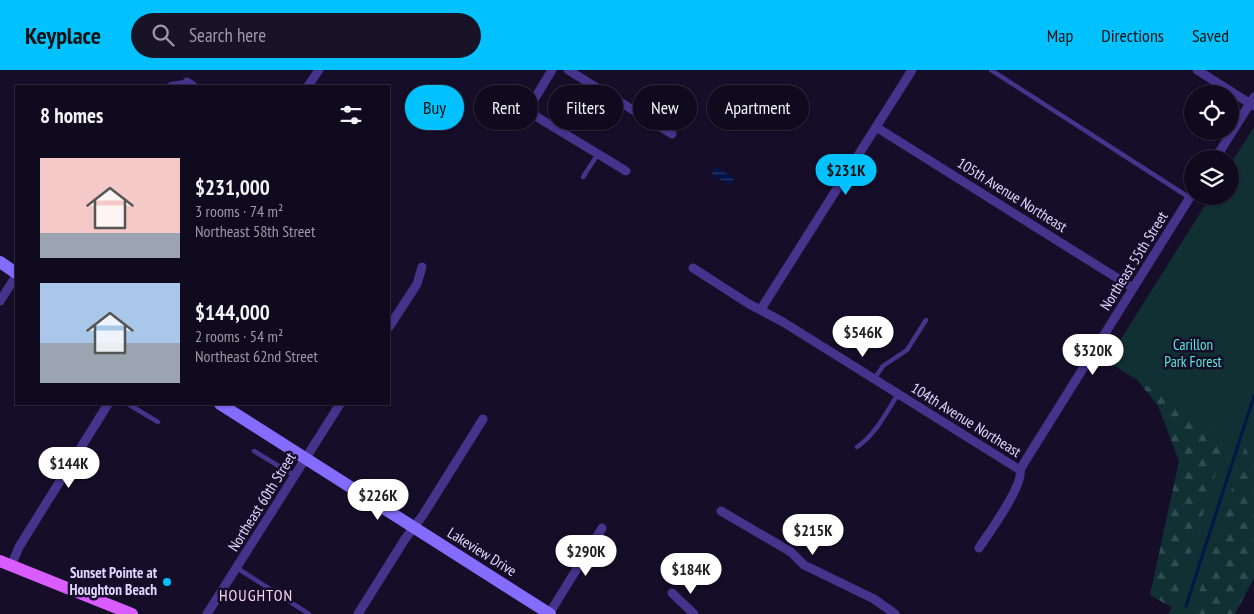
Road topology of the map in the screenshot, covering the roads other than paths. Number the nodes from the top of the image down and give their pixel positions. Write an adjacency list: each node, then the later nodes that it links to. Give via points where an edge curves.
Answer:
1 (319, 70): 7 (street)
2 (552, 70): 12 (street, via 530,111)
3 (568, 70): 10 (street)
4 (912, 70): 9 (street)
5 (991, 70): 15 (lane)
6 (1197, 70): 8 (street)
7 (309, 85)
8 (1253, 102): 11 (street)
9 (876, 126): 22 (street, 105th Avenue Northeast); 24 (street)
10 (672, 134)
11 (1221, 150)
12 (598, 154): 13 (street); 14 (lane)
13 (626, 171)
14 (583, 177)
15 (1184, 192)
16 (1185, 205): 22 (street, Northeast 55th Street)
17 (0, 262): 20 (street)
18 (422, 267): 26 (street, via 417,284)
19 (693, 268): 24 (street, 104th Avenue Northeast)
20 (15, 273)
21 (15, 276): 23 (street)
22 (1133, 288): 38 (street, Northeast 55th Street)
23 (0, 301)
24 (761, 309): 27 (street, 104th Avenue Northeast)
25 (926, 320): 27 (lane, via 907,350 883,366)
26 (390, 326)
27 (874, 379): 28 (street, 104th Avenue Northeast)
28 (898, 394): 35 (lane, via 868,440); 38 (street, 104th Avenue Northeast)
29 (107, 405): 44 (street)
30 (130, 405): 34 (lane)
31 (222, 405): 37 (street, Lakeview Drive)
32 (339, 405): 37 (street, Northeast 60th Street)
33 (483, 419): 41 (street)
34 (158, 422)
35 (856, 447)
36 (254, 451): 39 (lane)
37 (306, 458): 39 (street, Northeast 60th Street); 41 (street, Lakeview Drive)
38 (1020, 470): 43 (street, Northeast 55th Street, via 1018,487)
39 (295, 476): 45 (street, Northeast 60th Street)
40 (721, 510): 53 (street, via 791,552 804,565 874,599)
41 (414, 528): 50 (street); 51 (street, Lakeview Drive)
42 (602, 528): 51 (street)
43 (979, 548)
44 (6, 564): 47 (main road)
45 (237, 568): 48 (street, Northeast 60th Street); 49 (lane)
46 (672, 593): 52 (street)
47 (132, 614)
48 (207, 614)
49 (309, 614)
50 (358, 614)
51 (549, 614)
52 (694, 614)
53 (896, 614)

